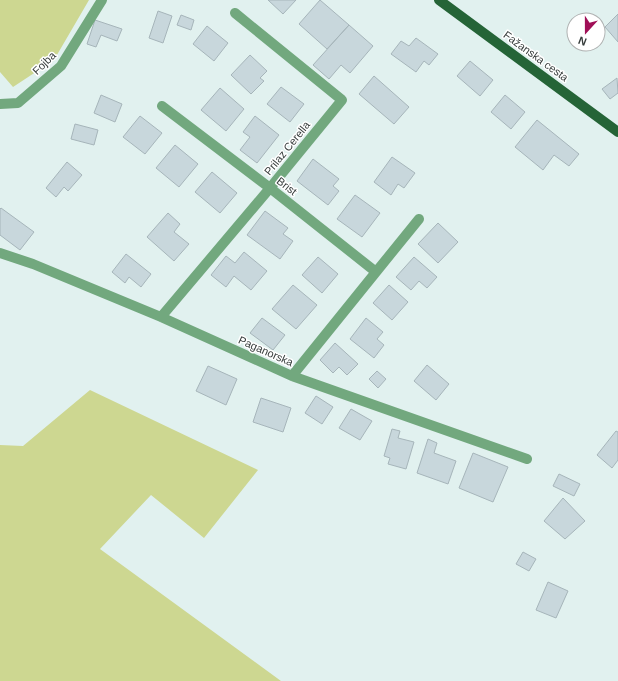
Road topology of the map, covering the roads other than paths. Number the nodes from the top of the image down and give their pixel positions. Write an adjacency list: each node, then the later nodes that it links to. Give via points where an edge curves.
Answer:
1 (102, 0): 4 (street, Fojba, via 61,66 18,103)
2 (439, 0): 6 (main road, Fažanska cesta)
3 (235, 13): 7 (street, Prilaz Cerella, via 342,100)
4 (0, 104)
5 (162, 106): 7 (street, Brist)
6 (618, 132)
7 (270, 188): 10 (street, Brist); 11 (street, Prilaz Cerella)
8 (419, 220): 10 (street)
9 (0, 253): 11 (street, Paganorska)
10 (376, 272): 12 (street)
11 (161, 317): 12 (street, Paganorska)
12 (292, 376): 13 (street, Paganorska)
13 (527, 459)

